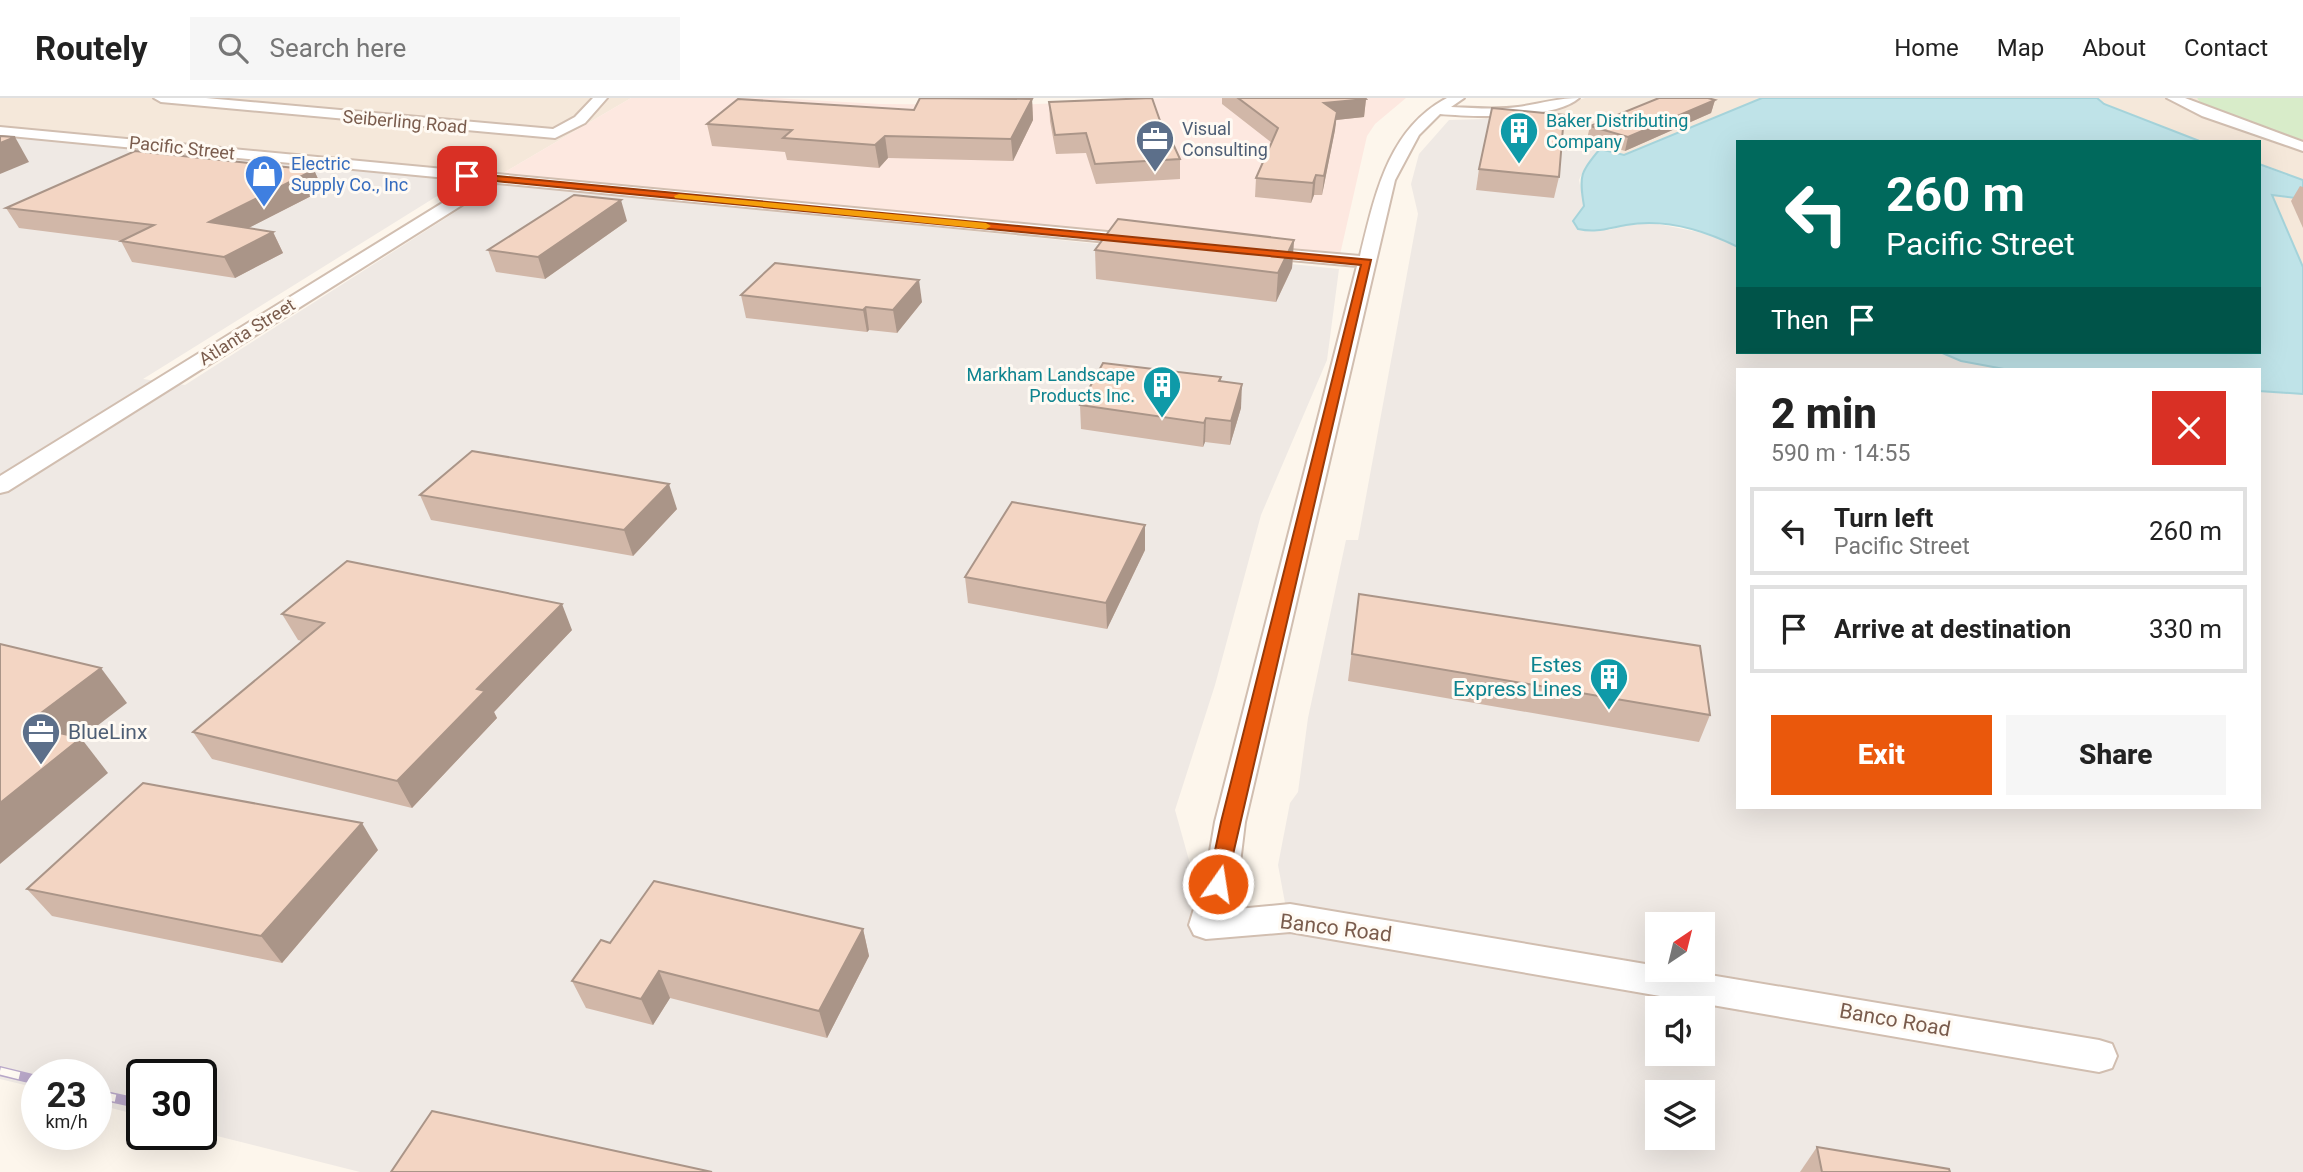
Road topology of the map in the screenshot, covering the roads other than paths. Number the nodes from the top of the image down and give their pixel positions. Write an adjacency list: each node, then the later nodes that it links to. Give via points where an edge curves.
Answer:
1 (160, 98): 4 (street, Seiberling Road, via 555,134 580,120)
2 (1572, 98): 5 (street, via 1494,115)
3 (2174, 98): 7 (street)
4 (596, 99)
5 (1443, 102): 11 (street, Banco Road, via 1405,142 1387,180)
6 (0, 131): 8 (street, Pacific Street)
7 (2303, 147)
8 (493, 179): 9 (street, Pacific Street); 12 (street, Atlanta Street)
9 (1150, 241)
10 (1244, 250): 11 (street)
11 (1367, 262): 13 (street, Banco Road, via 1206,925 1290,918)
12 (0, 486)
13 (2099, 1055)

